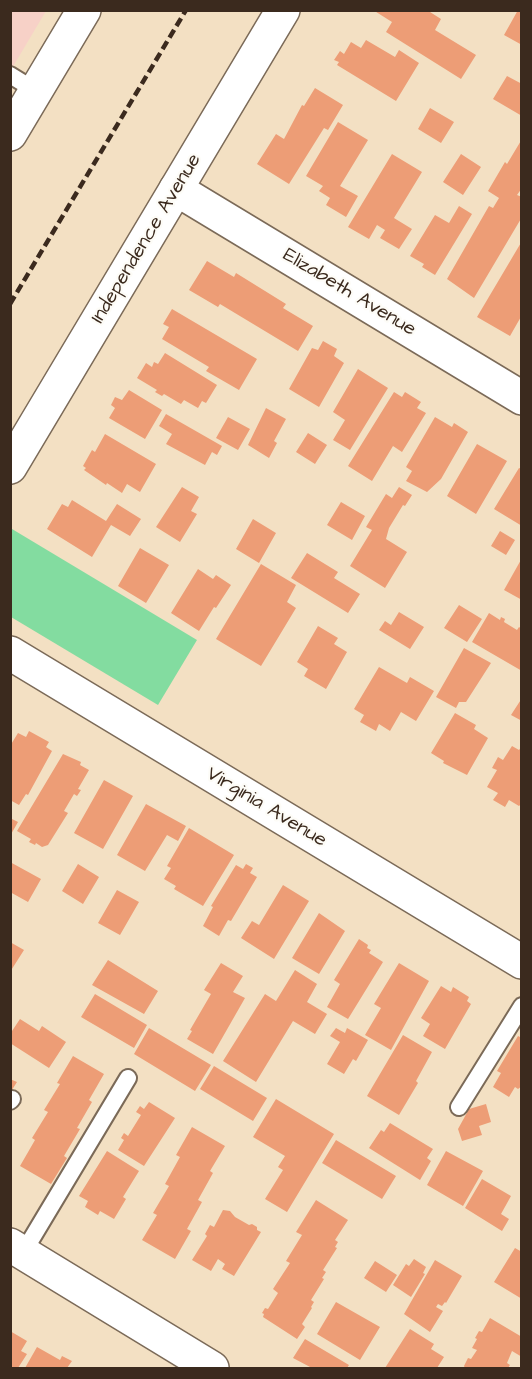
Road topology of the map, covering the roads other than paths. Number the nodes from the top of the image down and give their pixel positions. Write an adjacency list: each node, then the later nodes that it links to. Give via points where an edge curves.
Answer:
1 (84, 10): 3 (street)
2 (283, 10): 5 (street, Independence Avenue)
3 (23, 83): 4 (street)
4 (10, 134)
5 (176, 189): 6 (street, Elizabeth Avenue); 7 (street, Independence Avenue)
6 (522, 398)
7 (10, 467)
8 (10, 653): 9 (street, Virginia Avenue)
9 (522, 962)
10 (522, 1006): 12 (lane)
11 (128, 1078): 13 (lane)
12 (459, 1107)
13 (17, 1249): 14 (street)
14 (212, 1368)

